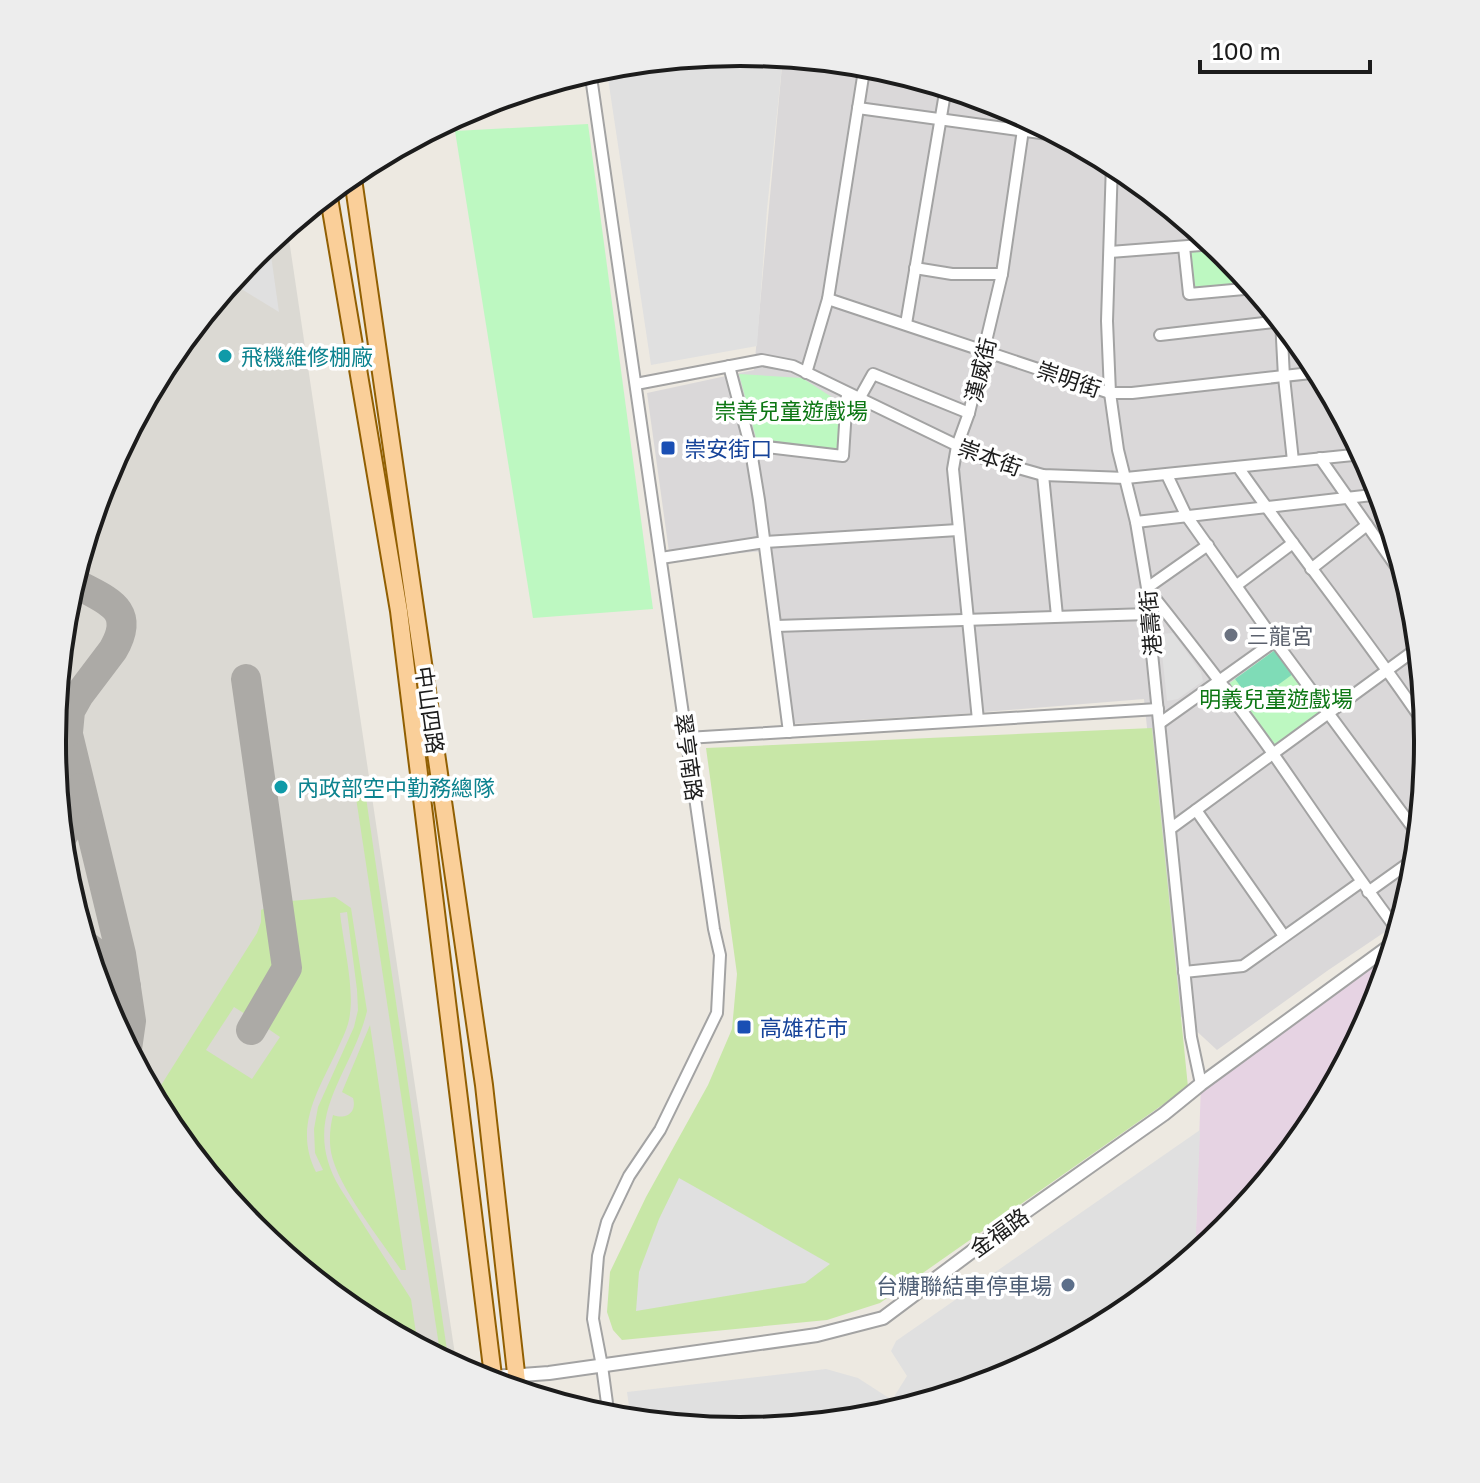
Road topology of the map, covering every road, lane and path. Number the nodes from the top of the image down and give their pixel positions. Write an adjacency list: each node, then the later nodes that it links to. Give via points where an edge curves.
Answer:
1 (862, 78): 4 (street)
2 (592, 83): 27 (street, 翠亨南路)
3 (944, 98): 5 (street)
4 (858, 108): 5 (street); 17 (street)
5 (941, 120): 6 (street); 14 (street)
6 (1023, 131): 7 (street); 15 (street, 漢威街)
7 (1029, 132)
8 (1112, 178): 13 (street, 港壽街)
9 (354, 188): 84 (main road, 中山四路, via 484,1085)
10 (330, 205): 83 (main road, 中山四路, via 399,611)
11 (1198, 246): 12 (street)
12 (1184, 247): 13 (street); 16 (street, via 1189,294)
13 (1110, 252): 28 (street, 港壽街)
14 (915, 268): 15 (street); 19 (street)
15 (1002, 274): 22 (street, 漢威街)
16 (1241, 289)
17 (828, 299): 19 (street, 崇明街); 24 (street)
18 (1269, 322): 20 (street)
19 (906, 324): 22 (street, 崇明街)
20 (1160, 335)
21 (1282, 340): 26 (street)
22 (985, 350): 28 (street, 崇明街); 31 (street, 漢威街)
23 (729, 366): 24 (street, 崇本街, via 762,360); 27 (street, 崇本街); 32 (street)
24 (806, 373): 29 (street, 崇本街)
25 (1305, 374): 26 (street, 崇明街)
26 (1284, 377): 28 (street, 崇明街); 36 (street)
27 (636, 384): 52 (street, 翠亨南路)
28 (1110, 393): 40 (street, 港壽街)
29 (847, 394): 30 (street, 崇本街); 32 (street, via 843,456)
30 (859, 399): 31 (street, via 873,374); 33 (street, 崇本街)
31 (969, 413): 33 (street, 漢威街)
32 (750, 445): 48 (street)
33 (957, 446): 38 (street, 崇本街); 47 (street, 漢威街, via 953,469)
34 (1350, 455): 35 (street, 崇本街)
35 (1320, 458): 36 (street, 崇本街); 42 (street)
36 (1293, 461): 37 (street, 崇本街)
37 (1238, 467): 39 (street, 崇本街); 43 (street)
38 (1043, 475): 40 (street, 崇本街); 57 (street)
39 (1167, 475): 40 (street, 崇本街); 44 (street)
40 (1126, 478): 45 (street, 港壽街)
41 (1368, 495): 42 (street)
42 (1346, 496): 43 (street); 46 (street)
43 (1266, 506): 44 (street); 49 (street)
44 (1186, 515): 45 (street); 50 (street)
45 (1136, 522): 55 (street, 港壽街)
46 (1367, 525): 51 (street); 53 (street)
47 (958, 530): 48 (street); 58 (street, 漢威街)
48 (765, 542): 52 (street); 59 (street)
49 (1293, 543): 53 (street); 54 (street)
50 (1208, 545): 54 (street); 55 (street)
51 (1387, 554)
52 (661, 558): 70 (street, 翠亨南路)
53 (1311, 569): 62 (street)
54 (1237, 585): 60 (street)
55 (1147, 588): 56 (street, 港壽街); 63 (street)
56 (1148, 614): 57 (street); 65 (street, 港壽街)
57 (1057, 616): 58 (street)
58 (969, 620): 59 (street); 67 (street, 漢威街)
59 (776, 626): 69 (street)
60 (1275, 641): 63 (street); 66 (street)
61 (1408, 655): 62 (street)
62 (1388, 670): 64 (street); 66 (street)
63 (1219, 680): 68 (street); 71 (street)
64 (1413, 708)
65 (1158, 709): 67 (street); 68 (street, 港壽街)
66 (1330, 713): 71 (street); 73 (street)
67 (978, 720): 69 (street)
68 (1160, 723): 74 (street, 港壽街)
69 (789, 732): 70 (street)
70 (687, 738): 82 (street, 翠亨南路, via 720,955 717,1013 660,1130 607,1222 598,1256 593,1319)
71 (1274, 754): 72 (street); 76 (street)
72 (1196, 810): 74 (street); 78 (street)
73 (1409, 822)
74 (1170, 829): 80 (street, 港壽街)
75 (1402, 865): 76 (street)
76 (1365, 887): 77 (street); 78 (street)
77 (1390, 920)
78 (1284, 936): 80 (street, via 1243,966)
79 (1380, 953): 81 (street, 金福路)
80 (1184, 972): 81 (street, 港壽街)
81 (1201, 1084): 82 (street, 金福路, via 883,1318 817,1335)
82 (602, 1366): 85 (street, 金福路); 86 (street, 翠亨南路)
83 (492, 1370)
84 (517, 1379)
85 (523, 1381)
86 (607, 1404)

